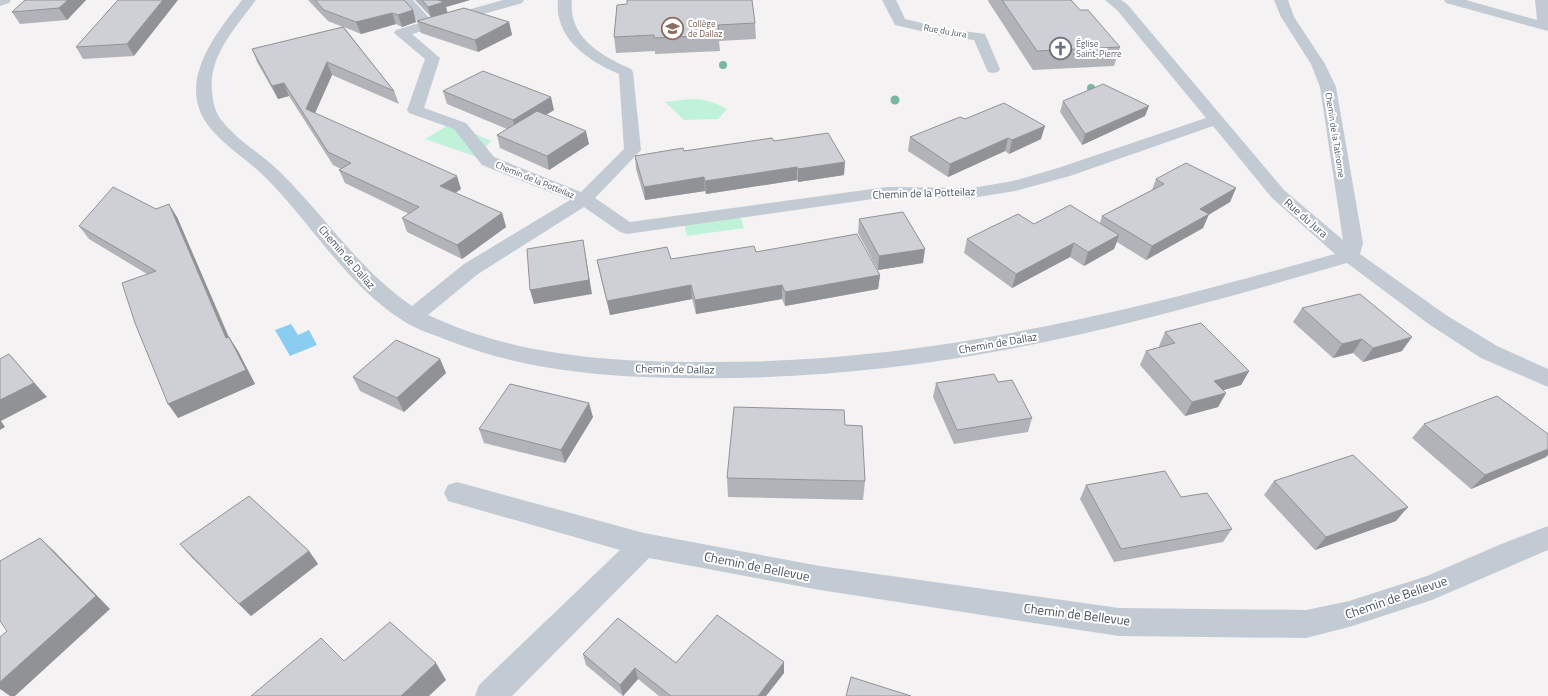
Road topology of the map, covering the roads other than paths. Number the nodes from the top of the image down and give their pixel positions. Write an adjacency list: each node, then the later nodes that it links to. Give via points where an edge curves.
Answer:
1 (4, 0): 11 (street)
2 (249, 0): 18 (street, Chemin de Dallaz, via 214,51 207,66 202,87 207,108 216,126 278,179 375,290)
3 (406, 0): 12 (street)
4 (517, 0): 12 (street, Chemin de la Potteilaz)
5 (565, 0): 16 (street, Chemin de la Potteilaz, via 569,29 574,35 589,52 626,72 633,150)
6 (889, 0): 14 (street, Rue du Jura, via 900,22 942,32 980,37)
7 (1112, 0): 15 (street, Rue du Jura, via 1122,7)
8 (1281, 0): 17 (street, Chemin de la Tatironne, via 1291,23 1318,64 1328,87 1353,243)
9 (1452, 0): 13 (street)
10 (1542, 0): 13 (street)
11 (0, 2)
12 (428, 25): 16 (street, Chemin de la Potteilaz, via 400,33 433,58 415,110 460,126 488,161)
13 (1546, 27)
14 (993, 70)
15 (1216, 120): 16 (street, Chemin de la Potteilaz, via 1064,172 1016,186 972,193 887,192 627,228); 17 (street, Rue du Jura, via 1278,194)
16 (584, 199): 18 (street, via 472,269)
17 (1350, 256): 18 (street, Chemin de Dallaz, via 1168,306 1061,332 927,355 818,366 662,370 579,365 522,355 463,338); 19 (street, Rue du Jura, via 1438,320 1489,352)
18 (412, 317)
19 (1548, 379)
20 (457, 493): 22 (street, Chemin de Bellevue)
21 (1548, 538): 22 (street, Chemin de Bellevue, via 1432,587 1349,614 1306,624 1119,622 827,579)
22 (644, 545): 23 (street)
23 (490, 696)

